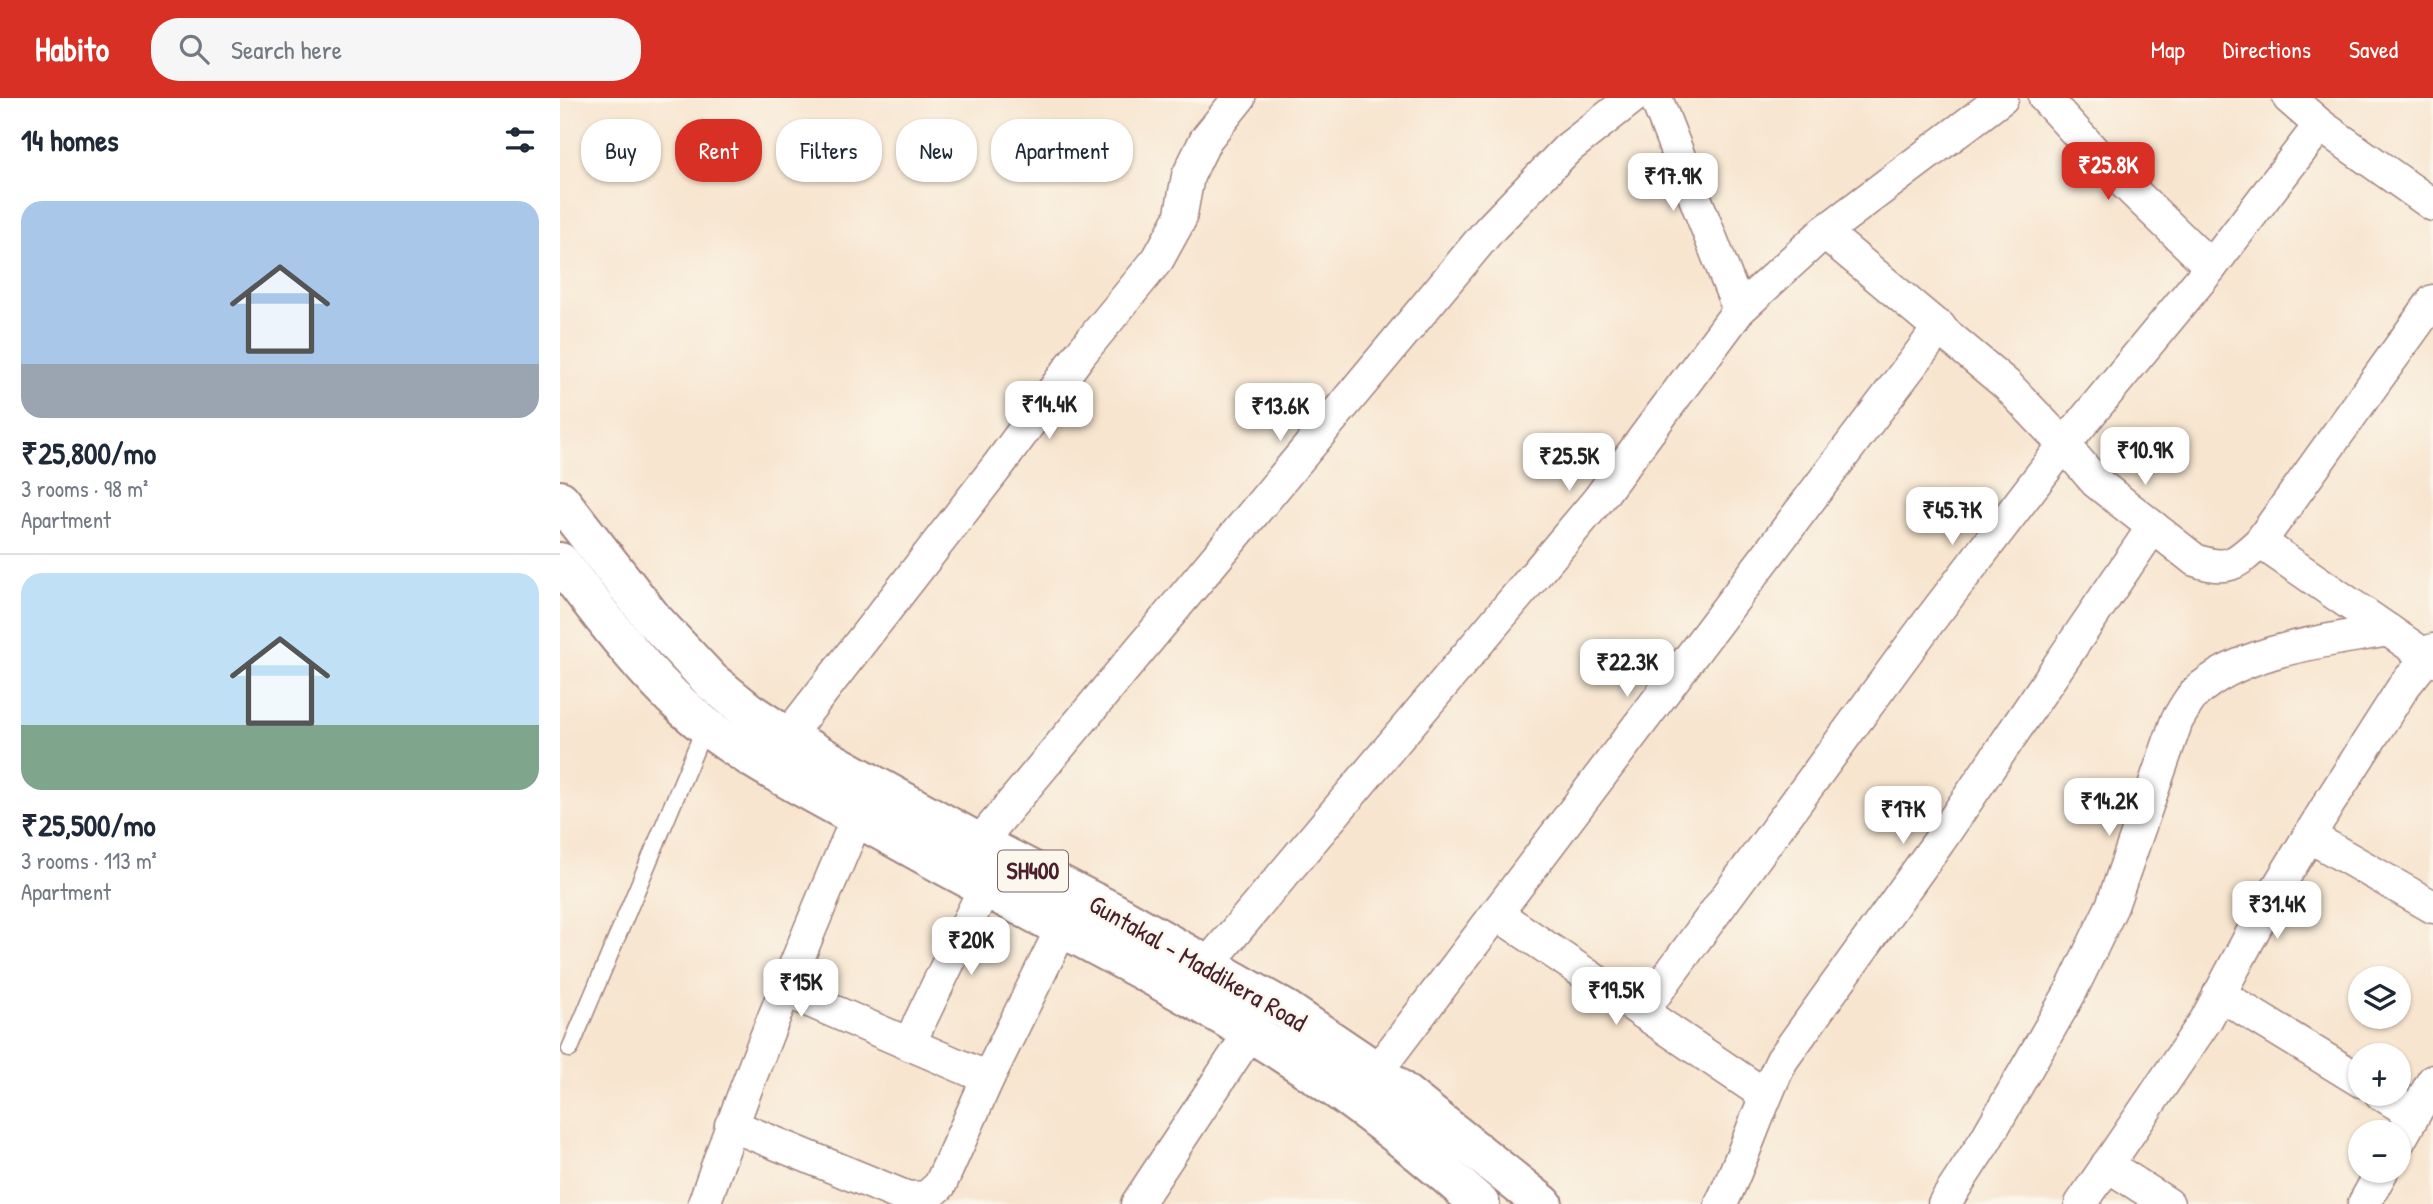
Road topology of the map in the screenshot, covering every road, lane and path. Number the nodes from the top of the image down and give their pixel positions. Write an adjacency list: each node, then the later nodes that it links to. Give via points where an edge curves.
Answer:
1 (1239, 98): 22 (street, via 1206,139 1188,176 1180,219 1158,259)
2 (1632, 98): 25 (street, via 1567,149 1490,229)
3 (1656, 98): 12 (street)
4 (2002, 98): 9 (street)
5 (2045, 98): 10 (street)
6 (2289, 98): 7 (street)
7 (2320, 124): 8 (street); 10 (street)
8 (2433, 205)
9 (1824, 232): 12 (street); 13 (street)
10 (2211, 267): 14 (street)
11 (2433, 301): 17 (street)
12 (1739, 310): 30 (street, via 1598,500)
13 (1940, 327): 14 (street, via 2007,385); 28 (street)
14 (2064, 445): 16 (street, via 2096,482); 33 (street)
15 (560, 500): 22 (main road, Guntakal - Maddikera Road / SH400, via 652,618 711,681)
16 (2153, 527): 17 (street, via 2195,560 2214,567 2239,562); 41 (street, via 1940,840 1782,1060)
17 (2260, 542): 19 (street)
18 (560, 562): 21 (main road, Guntakal - Maddikera Road / SH400, via 624,643 685,709)
19 (2388, 630): 20 (street); 53 (street, via 2273,653 2225,671 2194,694 2177,720 2112,906 2076,981)
20 (2431, 656): 24 (street, via 2404,686)
21 (706, 725): 23 (main road, Guntakal - Maddikera Road / SH400, via 768,769); 36 (lane)
22 (787, 737): 25 (main road, Guntakal - Maddikera Road / SH400)
23 (857, 818): 26 (main road, Guntakal - Maddikera Road / SH400); 31 (street)
24 (2309, 836): 27 (street); 32 (street)
25 (979, 843): 30 (main road, Guntakal - Maddikera Road / SH400)
26 (985, 887): 29 (main road, Guntakal - Maddikera Road / SH400); 35 (street)
27 (2433, 907)
28 (1497, 914): 33 (street); 40 (street)
29 (1062, 928): 34 (main road, Guntakal - Maddikera Road / SH400); 38 (street)
30 (1207, 965): 40 (main road, Guntakal - Maddikera Road / SH400, via 1286,1010)
31 (784, 990): 35 (street); 45 (street)
32 (2220, 994): 37 (street); 46 (street)
33 (1642, 1013): 41 (street)
34 (1250, 1033): 40 (main road, Guntakal - Maddikera Road / SH400); 49 (street)
35 (909, 1044): 38 (street)
36 (570, 1049)
37 (2348, 1073)
38 (988, 1078): 45 (street, via 940,1185 927,1197 908,1198)
39 (2433, 1081): 44 (street)
40 (1365, 1086): 50 (main road, Guntakal - Maddikera Road / SH400, via 1431,1160); 51 (main road, Guntakal - Maddikera Road / SH400)
41 (1765, 1095): 52 (street)
42 (2390, 1106): 43 (street)
43 (2401, 1120)
44 (2411, 1121)
45 (731, 1125): 48 (street)
46 (2107, 1165): 54 (street); 55 (street)
47 (2375, 1183): 56 (street)
48 (704, 1204)
49 (1137, 1204)
50 (1480, 1204)
51 (1543, 1204)
52 (1721, 1204)
53 (1944, 1204)
54 (2081, 1204)
55 (2168, 1204)
56 (2364, 1204)

